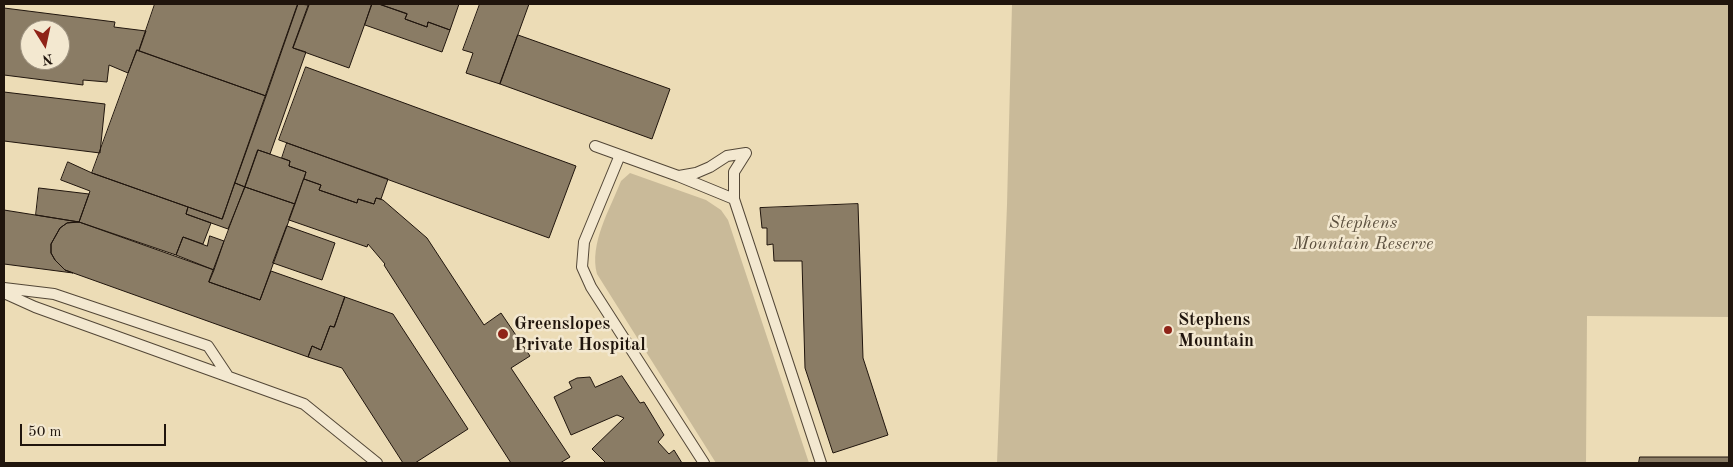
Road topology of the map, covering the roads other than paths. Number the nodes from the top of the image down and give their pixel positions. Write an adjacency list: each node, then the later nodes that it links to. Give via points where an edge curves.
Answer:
1 (596, 146): 2 (lane)
2 (620, 155): 3 (lane); 9 (lane, via 584,242 582,267 591,287)
3 (678, 176): 4 (lane); 4 (lane, via 696,173 727,156 746,153 734,172)
4 (734, 199): 10 (lane)
5 (4, 288): 7 (lane, via 54,294 208,346)
6 (4, 293): 7 (lane)
7 (228, 376): 8 (lane, via 304,404)
8 (377, 463)
9 (704, 463)
10 (821, 463)

